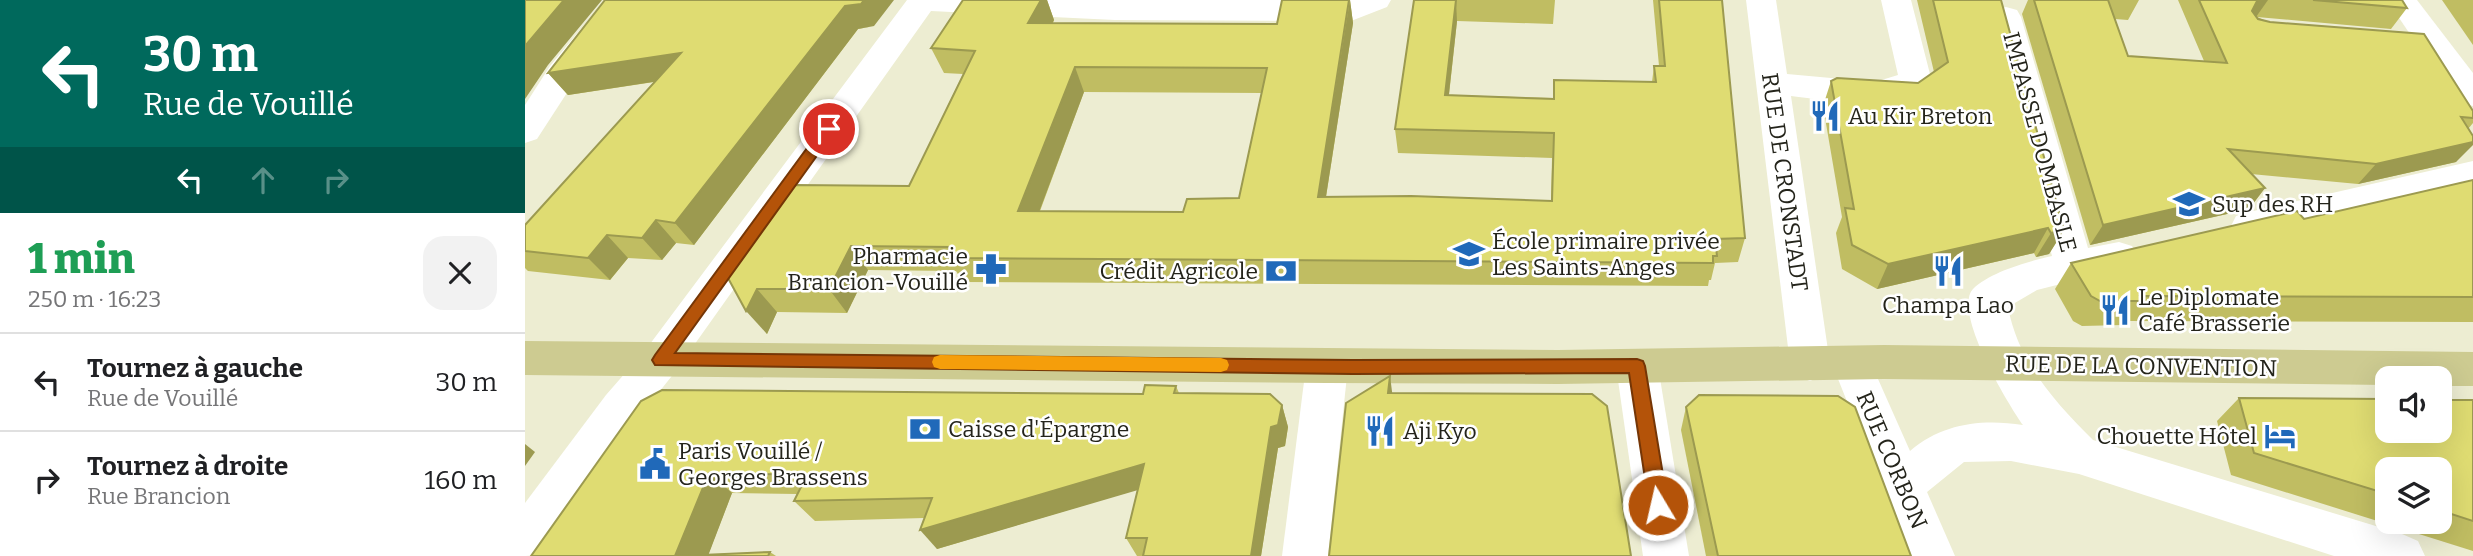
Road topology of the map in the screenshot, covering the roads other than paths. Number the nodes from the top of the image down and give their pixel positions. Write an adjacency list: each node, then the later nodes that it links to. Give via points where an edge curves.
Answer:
1 (621, 0): 12 (street, via 562,74)
2 (922, 0): 3 (street, via 1115,10 1350,11); 18 (street)
3 (1376, 0)
4 (1761, 0): 10 (street, RUE DE CRONSTADT)
5 (1896, 0): 10 (street, via 1915,78 1903,87 1875,93)
6 (2402, 0): 9 (street)
7 (2006, 17): 16 (street, IMPASSE DOMBASLE)
8 (2396, 41): 9 (street)
9 (2433, 45): 11 (street)
10 (1771, 83): 19 (street, RUE DE CRONSTADT)
11 (2473, 95)
12 (525, 131)
13 (2473, 174): 14 (street)
14 (2220, 233)
15 (2154, 248): 16 (street)
16 (2074, 267): 20 (street, via 2027,277 1987,300)
17 (525, 358): 18 (main road, RUE DE LA CONVENTION)
18 (661, 360): 21 (main road, RUE DE LA CONVENTION); 26 (street)
19 (1831, 364): 20 (main road, RUE DE LA CONVENTION); 22 (main road, RUE DE LA CONVENTION); 25 (street, RUE CORBON)
20 (2009, 364): 23 (main road, RUE DE LA CONVENTION); 24 (street, via 2041,416)
21 (1328, 366): 22 (main road, RUE DE LA CONVENTION); 27 (street)
22 (1637, 366): 28 (street)
23 (2473, 369)
24 (2079, 455): 25 (street, via 1993,440 1968,442 1946,449); 30 (street)
25 (1903, 485): 29 (street, RUE CORBON)
26 (525, 540)
27 (1305, 556)
28 (1666, 556)
29 (1932, 556)
30 (2402, 556)

